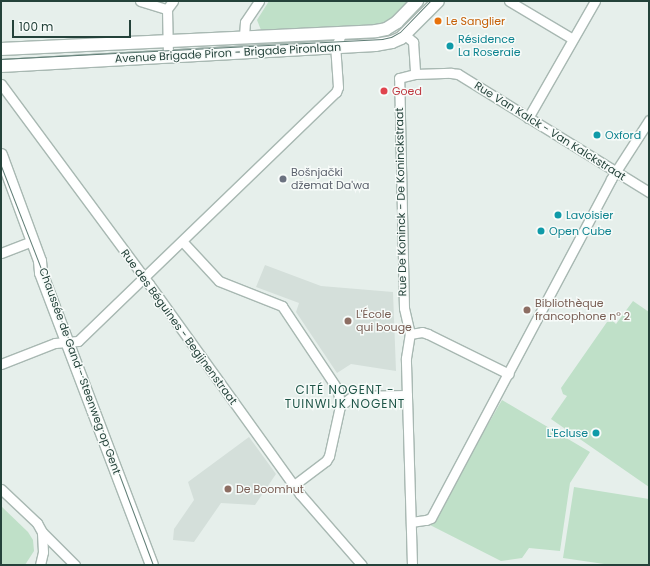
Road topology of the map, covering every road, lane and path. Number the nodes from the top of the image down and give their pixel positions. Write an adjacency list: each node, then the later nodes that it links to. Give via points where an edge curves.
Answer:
1 (140, 1): 8 (street)
2 (173, 1): 8 (street)
3 (260, 1): 11 (street, via 245,22)
4 (417, 1): 9 (street, via 397,22)
5 (438, 1): 12 (street, Avenue Brigade Piron - Brigade Pironlaan)
6 (509, 1): 13 (street)
7 (595, 1): 13 (street)
8 (167, 9): 14 (street)
9 (386, 29): 10 (street, Avenue Brigade Piron - Brigade Pironlaan); 12 (street)
10 (342, 32): 11 (street, Avenue Brigade Piron - Brigade Pironlaan); 15 (street)
11 (244, 36): 14 (street, Avenue Brigade Piron - Brigade Pironlaan)
12 (403, 36): 15 (street, Avenue Brigade Piron - Brigade Pironlaan, via 392,42 375,45); 19 (street, via 413,42)
13 (573, 39): 21 (street)
14 (168, 40): 16 (street, Avenue Brigade Piron - Brigade Pironlaan); 17 (street)
15 (335, 48): 17 (street, Avenue Brigade Piron - Brigade Pironlaan); 27 (street, via 338,87 336,92)
16 (1, 49)
17 (168, 56): 18 (street, Avenue Brigade Piron - Brigade Pironlaan)
18 (1, 66)
19 (415, 74): 21 (street, Rue Van Kalck - Van Kalckstraat, via 458,74); 31 (street, Rue De Koninck - De Koninckstraat, via 399,78 404,308)
20 (1, 84): 30 (street, Rue des Béguines - Begijnenstraat)
21 (528, 118): 24 (street, Rue Van Kalck - Van Kalckstraat)
22 (649, 120): 24 (street)
23 (1, 155): 28 (street, Chaussée de Gand - Steenweg op Gent)
24 (615, 172): 26 (street, Rue Van Kalck - Van Kalckstraat); 34 (street)
25 (1, 176): 28 (street, Chaussée de Gand - Steenweg op Gent)
26 (649, 192)
27 (182, 241): 30 (street); 35 (street, via 219,281 282,306)
28 (30, 242): 29 (street); 32 (street, Chaussée de Gand - Steenweg op Gent, via 36,275)
29 (1, 253)
30 (144, 278): 32 (street, via 78,340); 39 (street, Rue des Béguines - Begijnenstraat)
31 (410, 334): 34 (street, via 428,334); 36 (street, Rue De Koninck - De Koninckstraat, via 406,358)
32 (65, 342): 33 (street, via 55,343); 47 (street, Chaussée de Gand - Steenweg op Gent); 48 (street, Chaussée de Gand - Steenweg op Gent)
33 (1, 364)
34 (509, 374): 41 (street, via 431,518)
35 (338, 390): 37 (street); 38 (street)
36 (407, 395): 37 (street); 41 (street, Rue De Koninck - De Koninckstraat)
37 (352, 396): 38 (street)
38 (340, 406): 39 (street, via 329,456)
39 (294, 485): 49 (street, Rue des Béguines - Begijnenstraat)
40 (1, 489): 42 (street)
41 (411, 522): 50 (street, Rue De Koninck - De Koninckstraat)
42 (42, 532): 43 (street); 44 (street)
43 (54, 545): 44 (street); 46 (street)
44 (43, 552): 45 (street)
45 (40, 565)
46 (75, 565)
47 (144, 565)
48 (152, 565)
49 (362, 565)
50 (412, 565)

